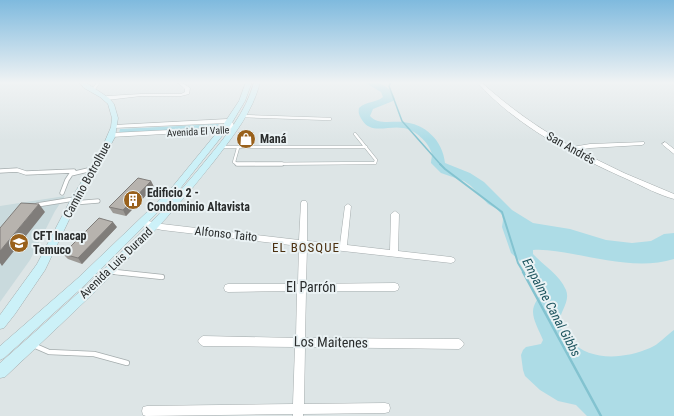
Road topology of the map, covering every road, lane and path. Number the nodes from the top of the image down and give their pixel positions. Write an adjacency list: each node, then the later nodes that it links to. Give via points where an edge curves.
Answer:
1 (109, 101): 8 (street, Camino Botrolhue, via 115,117)
2 (241, 101): 7 (street, Avenida Luis Durand)
3 (250, 101): 5 (street, Avenida Luis Durand)
4 (502, 101): 17 (street, San Andrés, via 533,127)
5 (242, 116): 6 (lane); 7 (street, Avenida Luis Durand)
6 (330, 119)
7 (231, 125): 8 (street, Avenida El Valle); 9 (street, Avenida Luis Durand); 14 (street, Avenida Luis Durand)
8 (115, 127): 11 (street, Camino Botrolhue)
9 (223, 130): 11 (street, Avenida El Valle); 30 (street, Avenida Luis Durand, via 184,180)
10 (355, 134): 15 (lane)
11 (111, 135): 19 (street, Camino Botrolhue)
12 (642, 143): 17 (street)
13 (665, 144): 18 (street)
14 (221, 147): 16 (lane); 31 (street, Avenida Luis Durand)
15 (366, 147): 16 (lane); 16 (lane, via 376,160 374,164 237,164 234,162)
16 (238, 148)
17 (572, 149): 23 (street, San Andrés, via 618,173)
18 (674, 152)
19 (92, 169): 21 (lane); 24 (street, Camino Botrolhue)
20 (0, 170): 21 (lane, via 26,173)
21 (74, 171): 22 (lane, via 69,174)
22 (62, 193)
23 (674, 197)
24 (74, 201): 25 (lane); 27 (lane); 41 (street, Camino Botrolhue, via 40,268)
25 (98, 201)
26 (304, 203): 32 (street)
27 (33, 206)
28 (348, 206): 33 (street)
29 (395, 214): 34 (street)
30 (144, 222): 31 (street, Alfonso Taito); 46 (street, Avenida Luis Durand)
31 (154, 226): 32 (street, Alfonso Taito); 36 (street, Avenida Luis Durand)
32 (303, 242): 33 (street, Alfonso Taito); 38 (street)
33 (343, 247): 34 (street, Alfonso Taito)
34 (394, 254): 35 (street, Alfonso Taito)
35 (451, 260)
36 (108, 271): 37 (lane); 44 (street, Avenida Luis Durand)
37 (162, 278)
38 (302, 287): 39 (street, El Parrón); 40 (street, El Parrón); 43 (street)
39 (395, 287)
40 (228, 288)
41 (0, 324)
42 (203, 340): 43 (street, Los Maitenes)
43 (300, 342): 45 (street, Los Maitenes); 53 (street)
44 (31, 344): 47 (lane, via 49,352 94,354); 48 (street, Avenida Luis Durand)
45 (459, 344)
46 (0, 354)
47 (127, 363)
48 (0, 372)
49 (385, 408): 53 (street)
50 (146, 411): 51 (street)
51 (185, 413): 52 (street)
52 (254, 413): 53 (street)
53 (298, 413)

